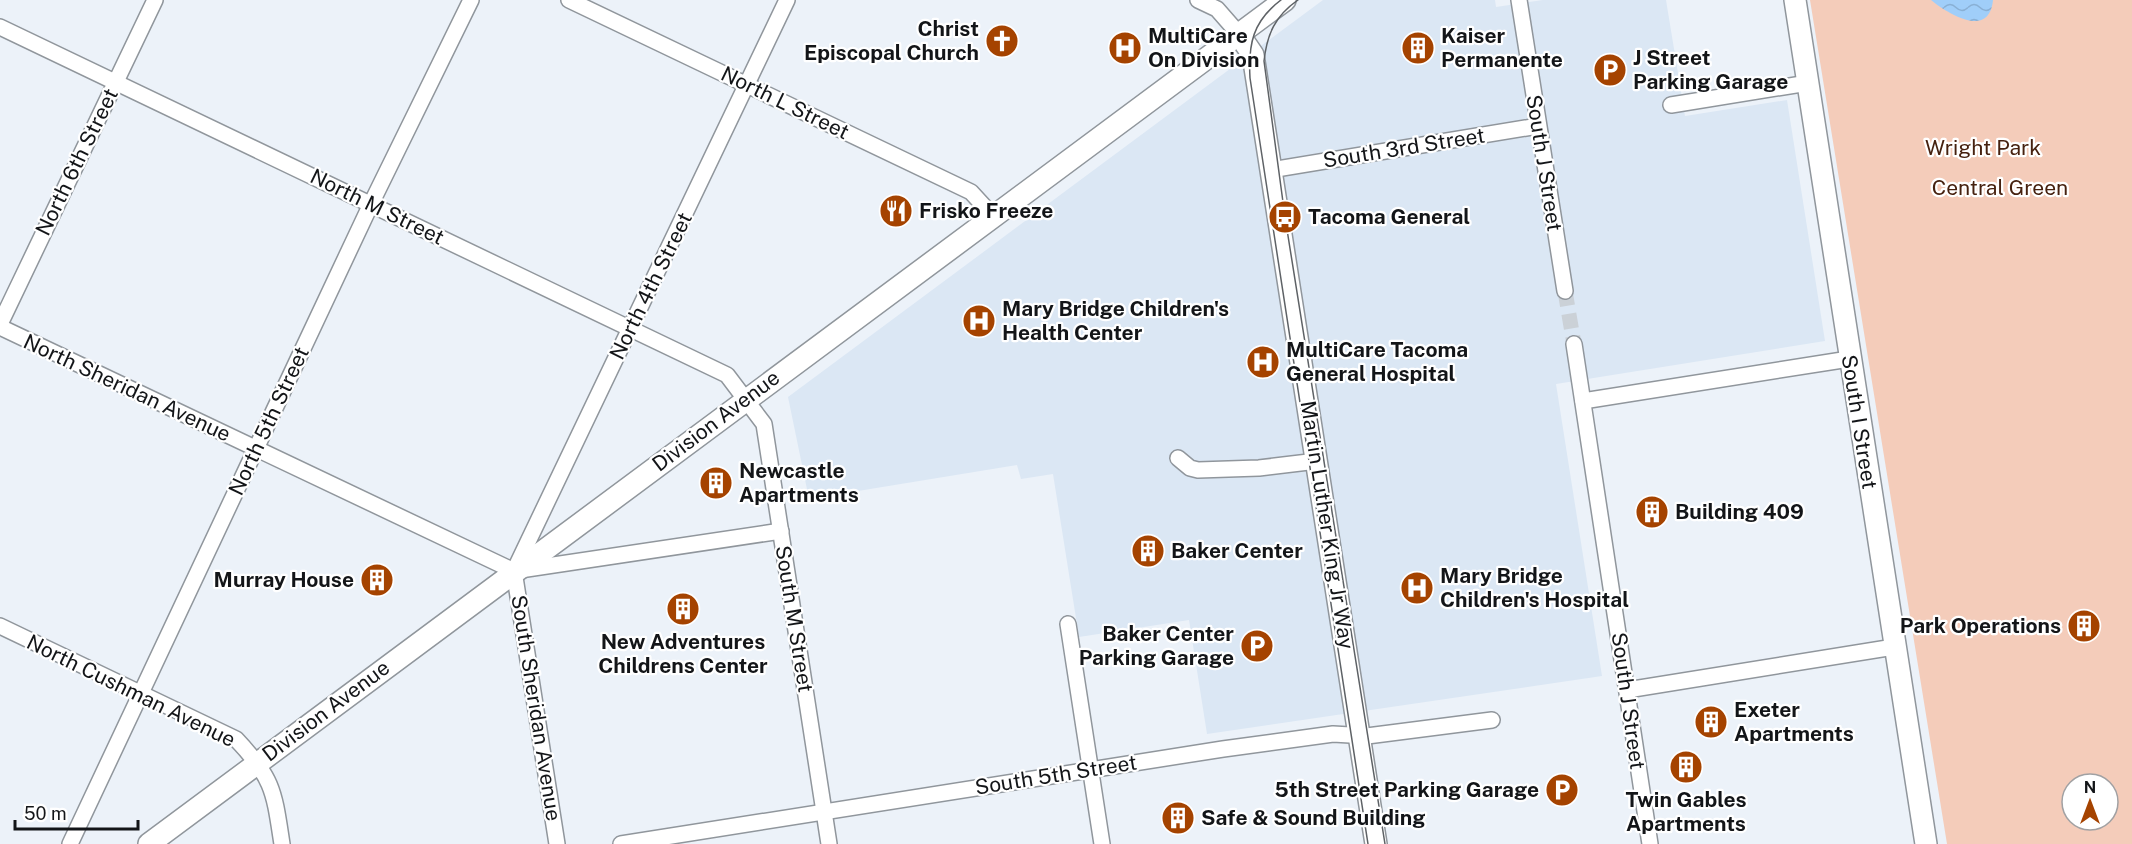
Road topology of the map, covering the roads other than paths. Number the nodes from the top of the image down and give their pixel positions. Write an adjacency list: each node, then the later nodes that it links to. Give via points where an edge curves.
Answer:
1 (155, 0): 11 (street, North 6th Street)
2 (471, 0): 17 (street, North 5th Street)
3 (569, 0): 13 (street, North L Street)
4 (788, 0): 13 (street, North 4th Street)
5 (1198, 0): 10 (street, via 1217,9)
6 (1285, 0): 10 (main road, Division Avenue)
7 (1519, 0): 15 (street, South J Street)
8 (1795, 0): 12 (main road, South I Street)
9 (0, 27): 11 (street, North M Street)
10 (1238, 33): 16 (main road, Martin Luther King Jr Way, via 1253,56); 18 (main road, Division Avenue)
11 (115, 82): 17 (street, North M Street); 20 (street, North 6th Street)
12 (1808, 83): 14 (street); 23 (main road, South I Street)
13 (747, 85): 18 (street, North L Street, via 974,194); 21 (street, North 4th Street)
14 (1671, 105)
15 (1538, 126): 16 (street, South 3rd Street); 19 (street, South J Street)
16 (1270, 170): 28 (main road, Martin Luther King Jr Way)
17 (371, 204): 21 (street, North M Street); 26 (street, North 5th Street)
18 (993, 217): 24 (main road, Division Avenue)
19 (1564, 291)
20 (0, 326): 26 (street, North Sheridan Avenue)
21 (630, 328): 24 (street, North M Street, via 727,375); 30 (street, North 4th Street)
22 (1574, 344): 25 (street, South J Street)
23 (1849, 358): 25 (street); 33 (main road, South I Street)
24 (746, 399): 29 (street, South M Street, via 764,424); 30 (main road, Division Avenue)
25 (1583, 401): 34 (street, South J Street)
26 (257, 449): 30 (street, North Sheridan Avenue); 35 (street, North 5th Street)
27 (1178, 458): 28 (street, via 1198,470)
28 (1317, 461): 37 (main road, Martin Luther King Jr Way)
29 (780, 531): 30 (street); 40 (street, South M Street)
30 (514, 571): 38 (main road, Division Avenue); 44 (street, South Sheridan Avenue)
31 (1068, 624): 39 (street)
32 (0, 626): 35 (street, North Cushman Avenue)
33 (1894, 647): 34 (street); 50 (main road, South I Street)
34 (1627, 690): 49 (street, South J Street)
35 (141, 693): 38 (street, North Cushman Avenue, via 236,739); 41 (street, North 5th Street)
36 (1492, 720): 37 (street, South 5th Street)
37 (1359, 735): 39 (street, South 5th Street, via 1333,734); 48 (main road, Martin Luther King Jr Way)
38 (258, 762): 42 (main road, Division Avenue); 43 (street, North Cushman Avenue, via 273,789)
39 (1091, 772): 40 (street, South 5th Street); 47 (street)
40 (825, 812): 45 (street, South 5th Street); 46 (street, South M Street)
41 (70, 844)
42 (149, 844)
43 (282, 844)
44 (557, 844)
45 (621, 844)
46 (829, 844)
47 (1102, 844)
48 (1376, 844)
49 (1650, 844)
50 (1926, 844)

